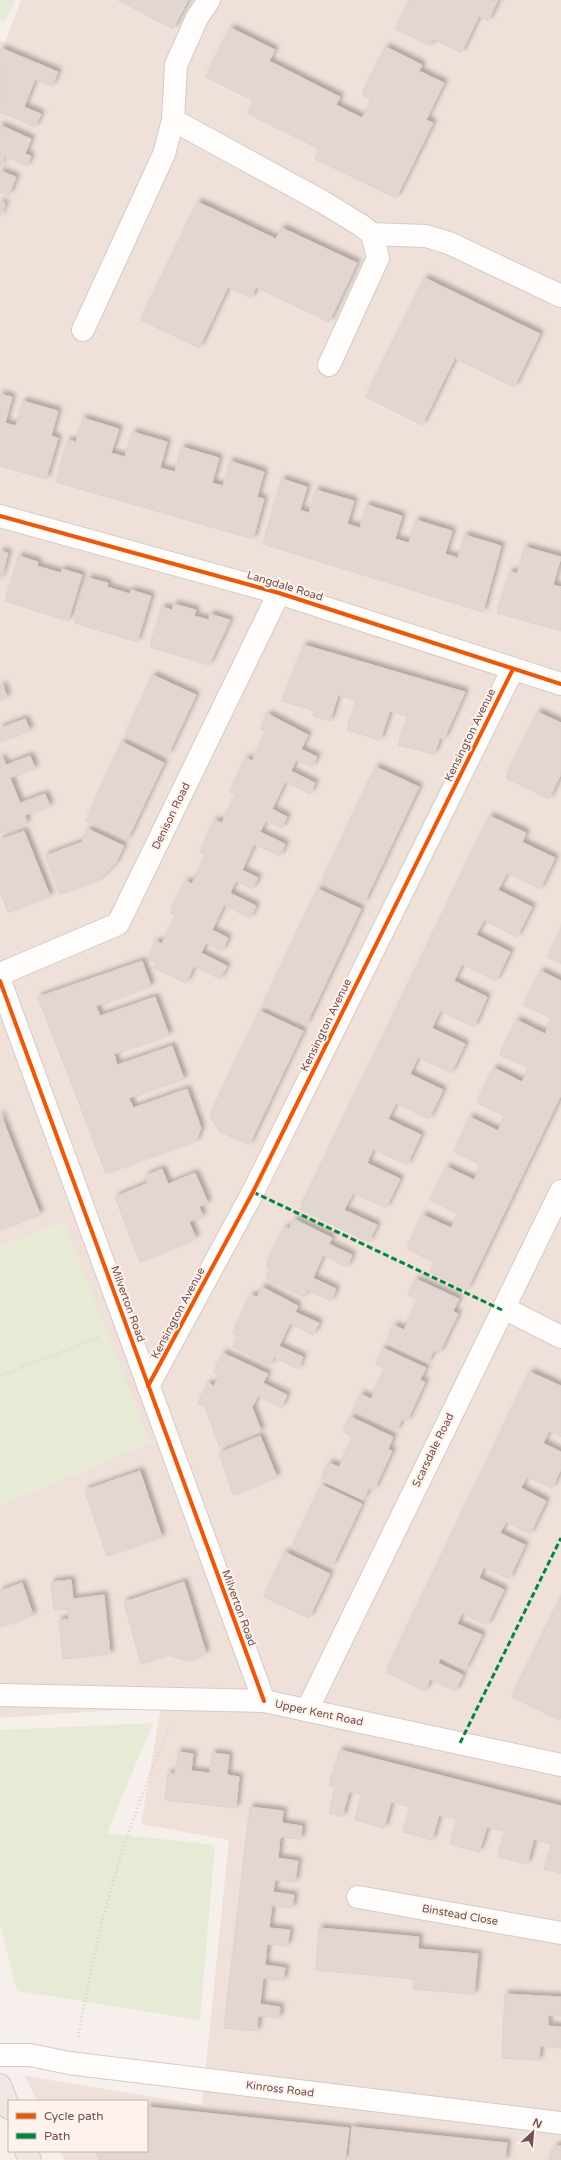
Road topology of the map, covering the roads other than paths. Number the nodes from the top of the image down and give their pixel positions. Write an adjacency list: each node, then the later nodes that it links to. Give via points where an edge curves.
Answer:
1 (209, 0): 2 (street, via 197,18 176,65)
2 (173, 120): 3 (street, via 323,202); 5 (street, via 164,154)
3 (372, 234): 4 (street, via 426,236 448,243); 6 (street, via 378,258)
4 (561, 296)
5 (83, 330)
6 (329, 365)
7 (0, 516): 8 (street, Langdale Road)
8 (279, 593): 9 (street, Langdale Road); 11 (street, Denison Road, via 118,924)
9 (513, 669): 10 (street, Langdale Road); 16 (street, Kensington Avenue, via 252,1192)
10 (561, 684)
11 (0, 974)
12 (0, 981): 16 (street, Milverton Road)
13 (561, 1191): 14 (street, Scarsdale Road)
14 (504, 1308): 15 (street); 19 (street, Scarsdale Road)
15 (561, 1337)
16 (148, 1386): 18 (street, Milverton Road)
17 (0, 1695): 18 (street, Upper Kent Road)
18 (264, 1701): 19 (street, Upper Kent Road)
19 (307, 1710): 20 (street, Upper Kent Road)
20 (561, 1764)
21 (358, 1897): 22 (street, Binstead Close)
22 (561, 1933)
23 (0, 2055): 26 (street, Kinross Road, via 30,2055 69,2064)
24 (0, 2085): 25 (highway)
25 (8, 2105)
26 (561, 2123)

